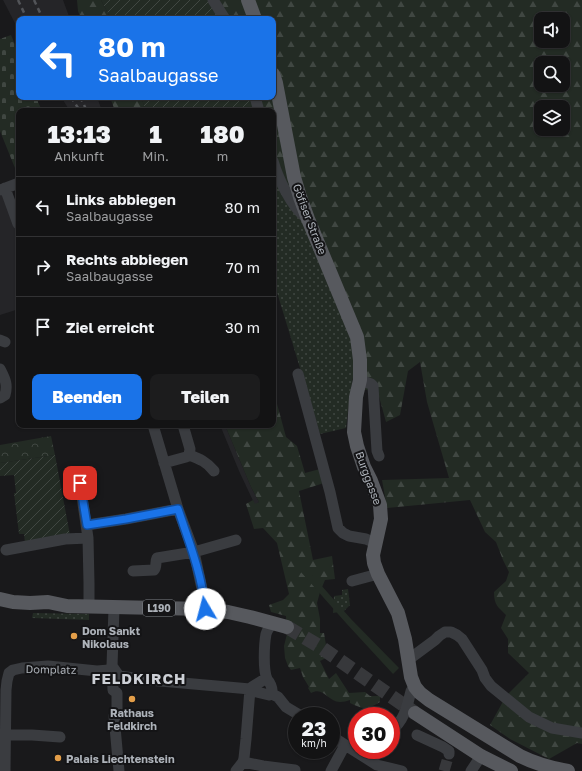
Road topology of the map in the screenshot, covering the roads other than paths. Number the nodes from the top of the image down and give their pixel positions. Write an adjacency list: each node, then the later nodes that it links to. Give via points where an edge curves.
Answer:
1 (214, 0): 3 (street)
2 (248, 0): 4 (main road)
3 (223, 16)
4 (254, 16)
5 (276, 86): 9 (main road, Göfiser Straße, via 294,177)
6 (276, 170): 9 (street, via 300,213)
7 (16, 184): 8 (street)
8 (2, 189): 10 (street)
9 (308, 219): 11 (main road, Göfiser Straße, via 357,337)
10 (16, 220)
11 (360, 360): 14 (main road, Burggasse)
12 (0, 369): 15 (street, via 7,388 5,395)
13 (298, 374): 27 (street, via 338,528 348,536 366,539)
14 (360, 380): 19 (street, via 373,386); 27 (main road, Burggasse, via 356,397 354,432 380,505 381,519)
15 (0, 398)
16 (154, 428): 20 (street)
17 (184, 428): 18 (street, via 190,449)
18 (189, 456): 20 (street); 21 (street, via 209,465)
19 (379, 456)
20 (164, 463): 23 (street)
21 (214, 472)
22 (80, 483): 24 (street)
23 (178, 509): 24 (street); 29 (street)
24 (87, 525): 25 (street)
25 (88, 538): 28 (street, via 65,539); 35 (street)
26 (236, 540): 29 (street)
27 (375, 544): 31 (main road, Burggasse, via 373,555)
28 (6, 550)
29 (194, 552): 30 (street, via 157,558 154,570); 37 (street)
30 (133, 571)
31 (378, 574): 32 (street); 41 (main road, Burggasse, via 398,613)
32 (352, 581)
33 (0, 600): 34 (main road, L190, via 48,602)
34 (67, 606): 35 (main road, L190); 38 (main road, L190, via 47,611)
35 (88, 607): 36 (main road, L190)
36 (114, 608): 37 (main road, L190); 42 (street)
37 (205, 609): 39 (main road, L190)
38 (0, 610)
39 (272, 623): 40 (main road, L190); 43 (street, via 266,633 265,644)
40 (286, 627)
41 (408, 660): 50 (street, via 444,632 451,632 462,639 491,686 529,717 552,728); 70 (main road, Burggasse, via 414,687 424,696 520,756 543,766)
42 (112, 666): 44 (street, via 119,676); 51 (street, Domplatz, via 109,670 97,671 48,666 13,670 7,680); 66 (street, via 113,690 117,692 117,711 114,716)
43 (267, 679): 44 (street); 46 (street)
44 (250, 689): 46 (street); 61 (street, via 246,739)
45 (411, 691): 49 (street)
46 (272, 694): 47 (street)
47 (288, 708)
48 (415, 713): 58 (main road)
49 (400, 722)
50 (582, 733)
51 (5, 735): 53 (street); 65 (street)
52 (417, 735): 57 (street, via 443,746 449,751)
53 (60, 737)
54 (340, 742): 55 (street)
55 (345, 745): 56 (street); 67 (street)
56 (348, 746)
57 (448, 754)
58 (481, 756): 68 (street); 69 (main road)
59 (369, 759): 62 (street)
60 (0, 767): 65 (street)
61 (240, 767): 63 (street, via 263,766)
62 (377, 768): 64 (street)
63 (295, 770)
64 (396, 770)
65 (4, 771)
66 (119, 771)
67 (331, 771)
68 (470, 771)
69 (511, 771)
70 (568, 771)

